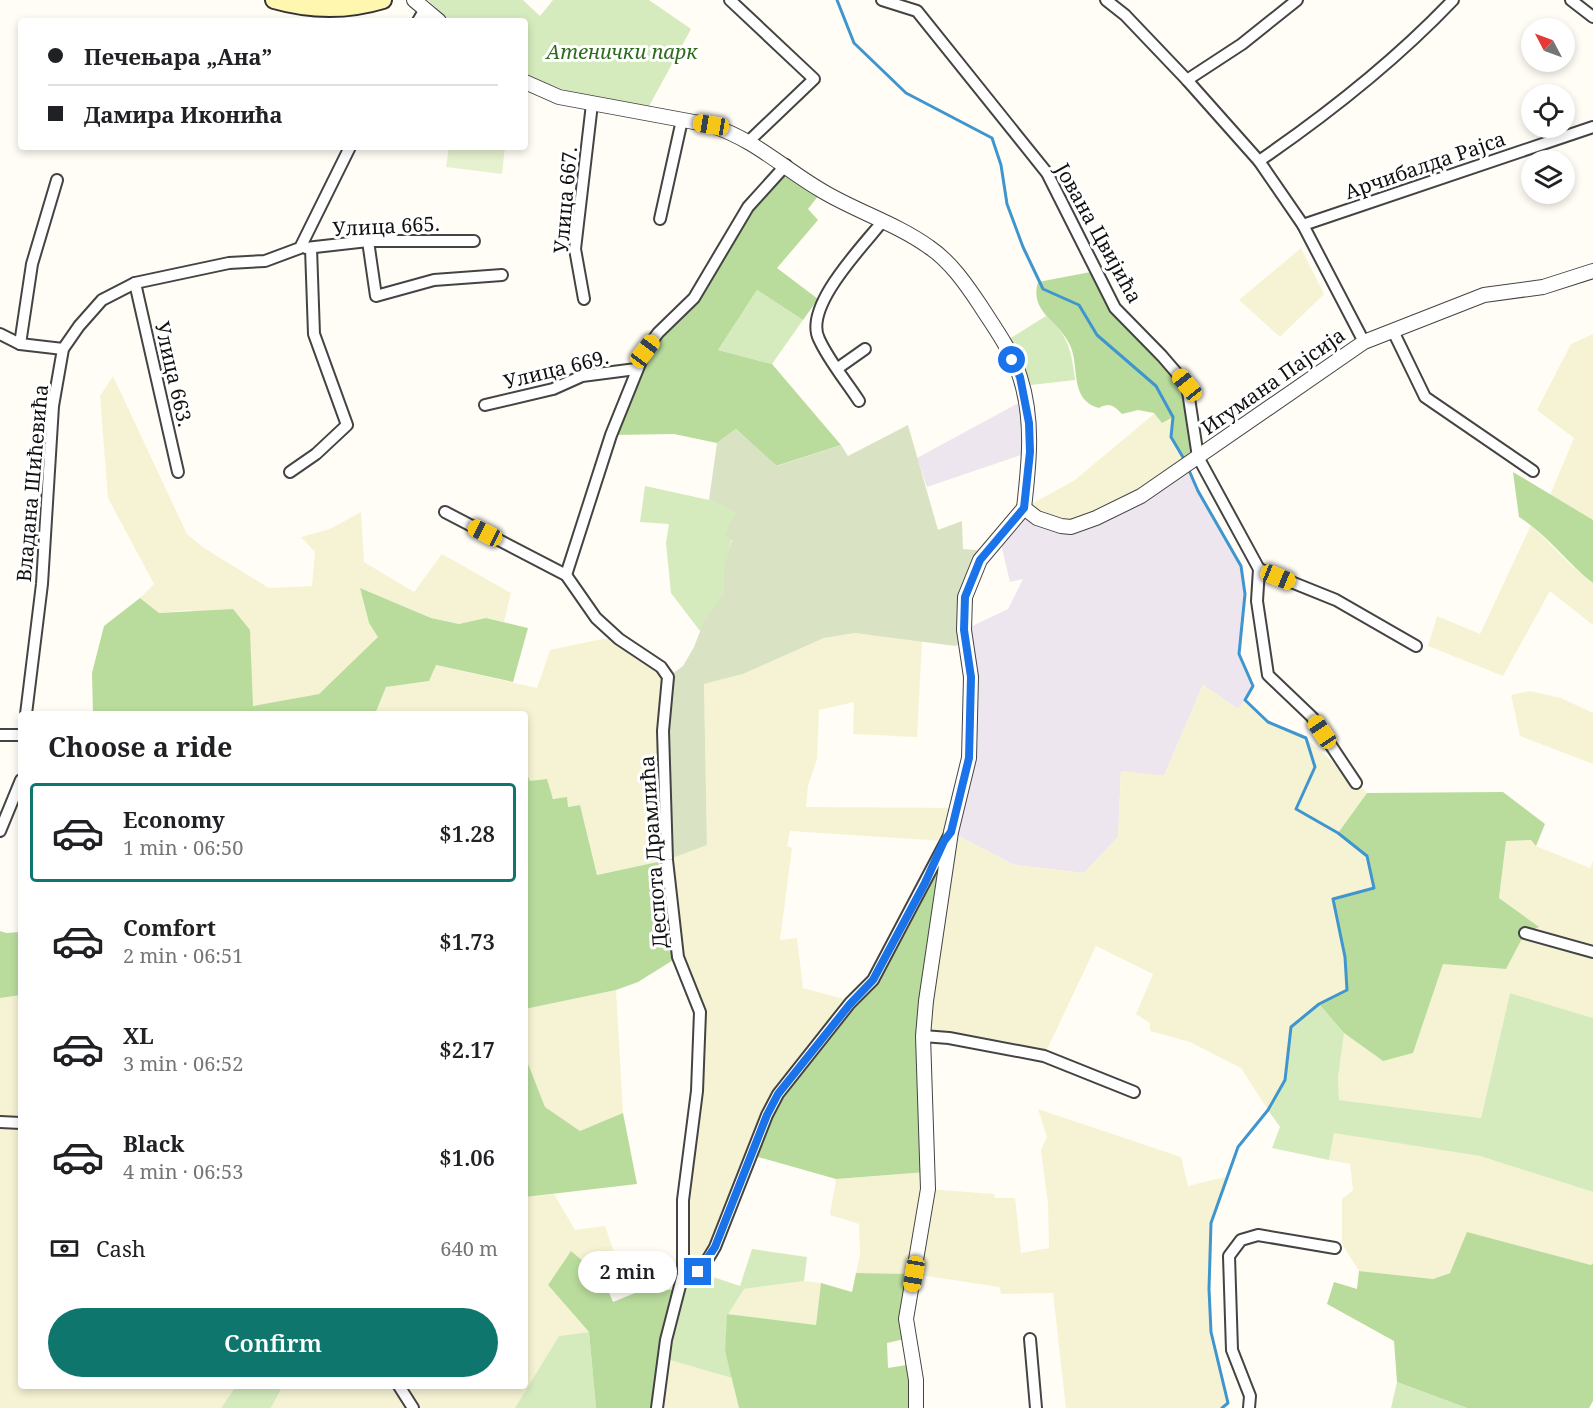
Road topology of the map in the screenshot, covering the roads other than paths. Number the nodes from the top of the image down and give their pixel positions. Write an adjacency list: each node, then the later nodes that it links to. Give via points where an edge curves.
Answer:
1 (274, 0): 2 (main road, via 330,8)
2 (383, 0)
3 (730, 0): 17 (street, via 814,80)
4 (882, 0): 42 (street, Јована Цвијића, via 917,11 1047,173 1115,308 1187,385)
5 (1106, 0): 12 (street)
6 (1298, 0): 12 (street)
7 (1453, 0): 19 (street, via 1377,73)
8 (1572, 0): 10 (street)
9 (419, 10): 11 (street)
10 (1593, 17)
11 (434, 18)
12 (1187, 80): 19 (street)
13 (528, 83): 14 (street, via 559,97)
14 (592, 104): 15 (street); 31 (street, Улица 667., via 574,249)
15 (682, 120): 17 (street, via 711,125); 22 (street)
16 (1593, 127): 24 (street, Арчибалда Рајса)
17 (749, 141): 20 (street)
18 (349, 150): 27 (street)
19 (1259, 161): 24 (street)
20 (786, 165): 23 (street, via 822,192); 39 (street, via 748,207 694,298 658,333)
21 (57, 180): 35 (street, via 32,264)
22 (660, 219)
23 (882, 222): 38 (street, via 824,297 818,338); 46 (street, via 916,238 944,259 973,295 1012,360 1020,377 1029,423)
24 (1303, 225): 34 (street)
25 (368, 241): 26 (street, Улица 665.); 27 (street, Улица 665.); 29 (street, via 376,296 434,280)
26 (474, 241)
27 (306, 248): 30 (street, Владана Шићевића, via 265,261 230,263); 45 (street, via 314,333 347,425)
28 (1593, 271): 32 (street, Игумана Пајсија, via 1543,287 1484,295)
29 (502, 275)
30 (135, 283): 36 (street, Владана Шићевића, via 102,300); 44 (street, Улица 663.)
31 (584, 299)
32 (1393, 331): 34 (street, Игумана Пајсија); 43 (street, via 1425,398)
33 (0, 334): 35 (street)
34 (1364, 342): 42 (street, Игумана Пајсија)
35 (20, 344): 36 (street)
36 (63, 349): 51 (street, Владана Шићевића, via 53,406 42,584)
37 (865, 349): 38 (street)
38 (838, 368): 40 (street)
39 (636, 369): 41 (street, Улица 669., via 582,376 553,389); 49 (street)
40 (859, 401)
41 (485, 405)
42 (1198, 457): 46 (street, Игумана Пајсија, via 1141,496 1071,527 1053,525); 48 (street, Јована Цвијића)
43 (1533, 471)
44 (178, 472)
45 (290, 472)
46 (1024, 508): 57 (street, via 980,560 965,597 964,630 971,677 969,758)
47 (445, 513): 49 (street, Деспота Драмлића)
48 (1259, 569): 50 (street, via 1336,600); 54 (street, via 1257,602 1268,675 1312,717)
49 (566, 575): 65 (street, Деспота Драмлића, via 596,618 661,667 668,677 663,731 667,860 678,957 700,1012 697,1091 684,1200)
50 (1416, 646)
51 (26, 711)
52 (0, 735): 53 (street)
53 (18, 735)
54 (1356, 783)
55 (18, 787): 56 (street)
56 (0, 831)
57 (951, 832): 60 (street); 65 (street, via 873,980 778,1094 705,1265 698,1272)
58 (1525, 933): 59 (street)
59 (1593, 952)
60 (923, 1036): 61 (street, via 1044,1056); 70 (street, via 928,1189 906,1319 916,1380)
61 (1134, 1092)
62 (0, 1122): 63 (street)
63 (18, 1123)
64 (1335, 1248): 72 (street, via 1258,1234 1241,1240 1229,1256 1232,1350 1250,1396)
65 (683, 1274): 69 (street, via 666,1341)
66 (1030, 1339): 71 (street)
67 (401, 1389): 68 (street)
68 (413, 1408)
69 (657, 1408)
70 (916, 1408)
71 (1036, 1408)
72 (1249, 1408)

